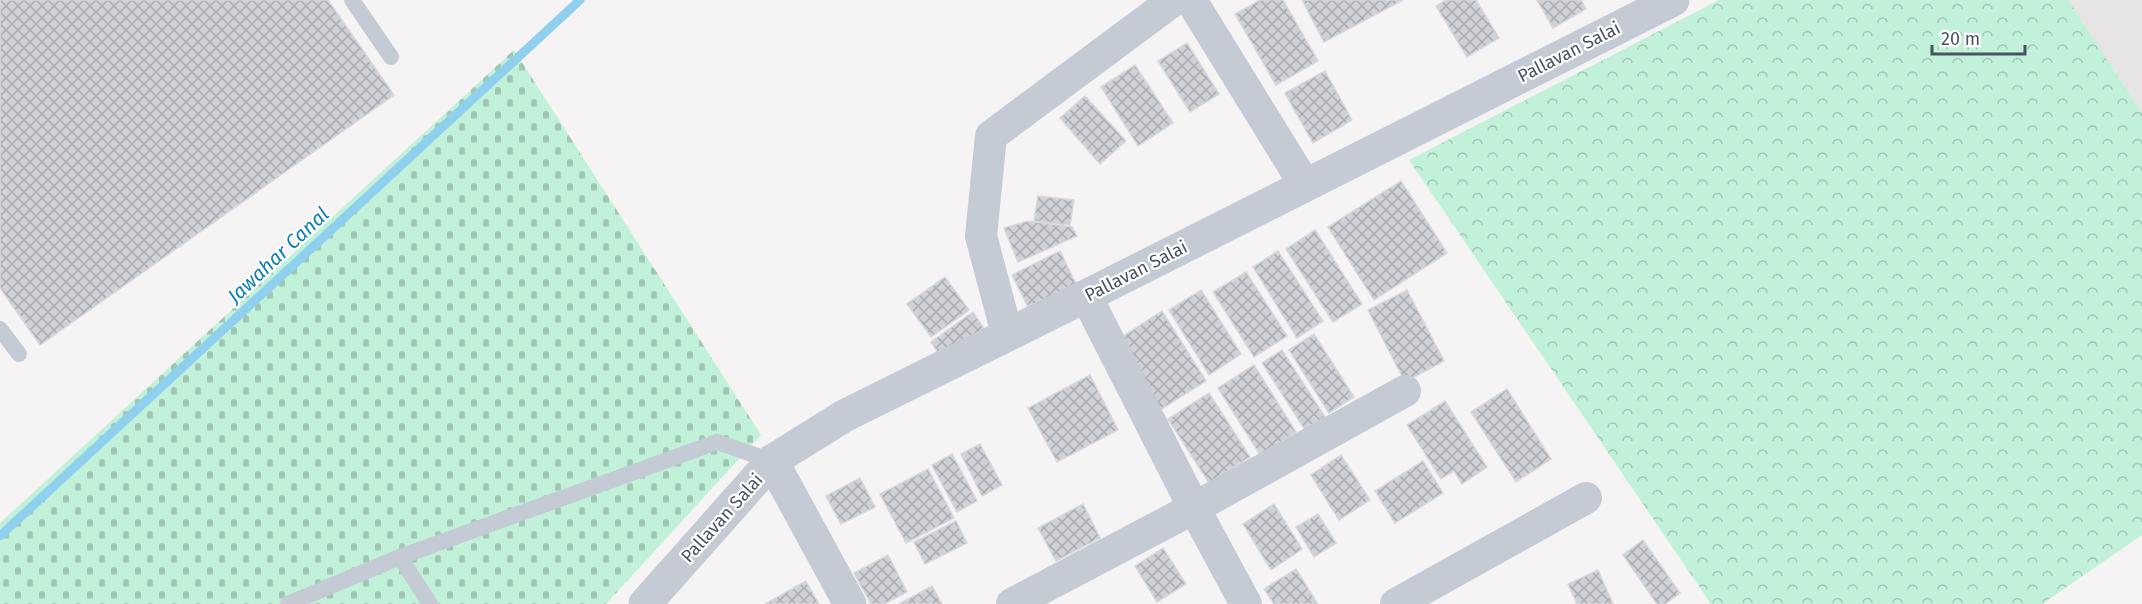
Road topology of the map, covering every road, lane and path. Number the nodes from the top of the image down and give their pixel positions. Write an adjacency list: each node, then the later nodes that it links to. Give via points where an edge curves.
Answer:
1 (352, 0): 5 (lane)
2 (1174, 0): 9 (street, via 991,135 981,236)
3 (1191, 0): 6 (street)
4 (1673, 0): 6 (street, Pallavan Salai)
5 (391, 57)
6 (1305, 185): 7 (street, Pallavan Salai)
7 (1086, 296): 9 (street, Pallavan Salai); 14 (street)
8 (0, 329): 10 (lane)
9 (1007, 334): 12 (street, Pallavan Salai, via 844,416)
10 (19, 354)
11 (1405, 391): 14 (street)
12 (772, 461): 15 (lane, via 717,442); 16 (street, Pallavan Salai); 19 (street)
13 (1586, 498): 22 (street)
14 (1194, 508): 20 (street); 21 (street)
15 (400, 557): 17 (lane); 18 (lane)
16 (658, 599)
17 (288, 604)
18 (430, 604)
19 (850, 604)
20 (1012, 604)
21 (1246, 604)
22 (1396, 604)

